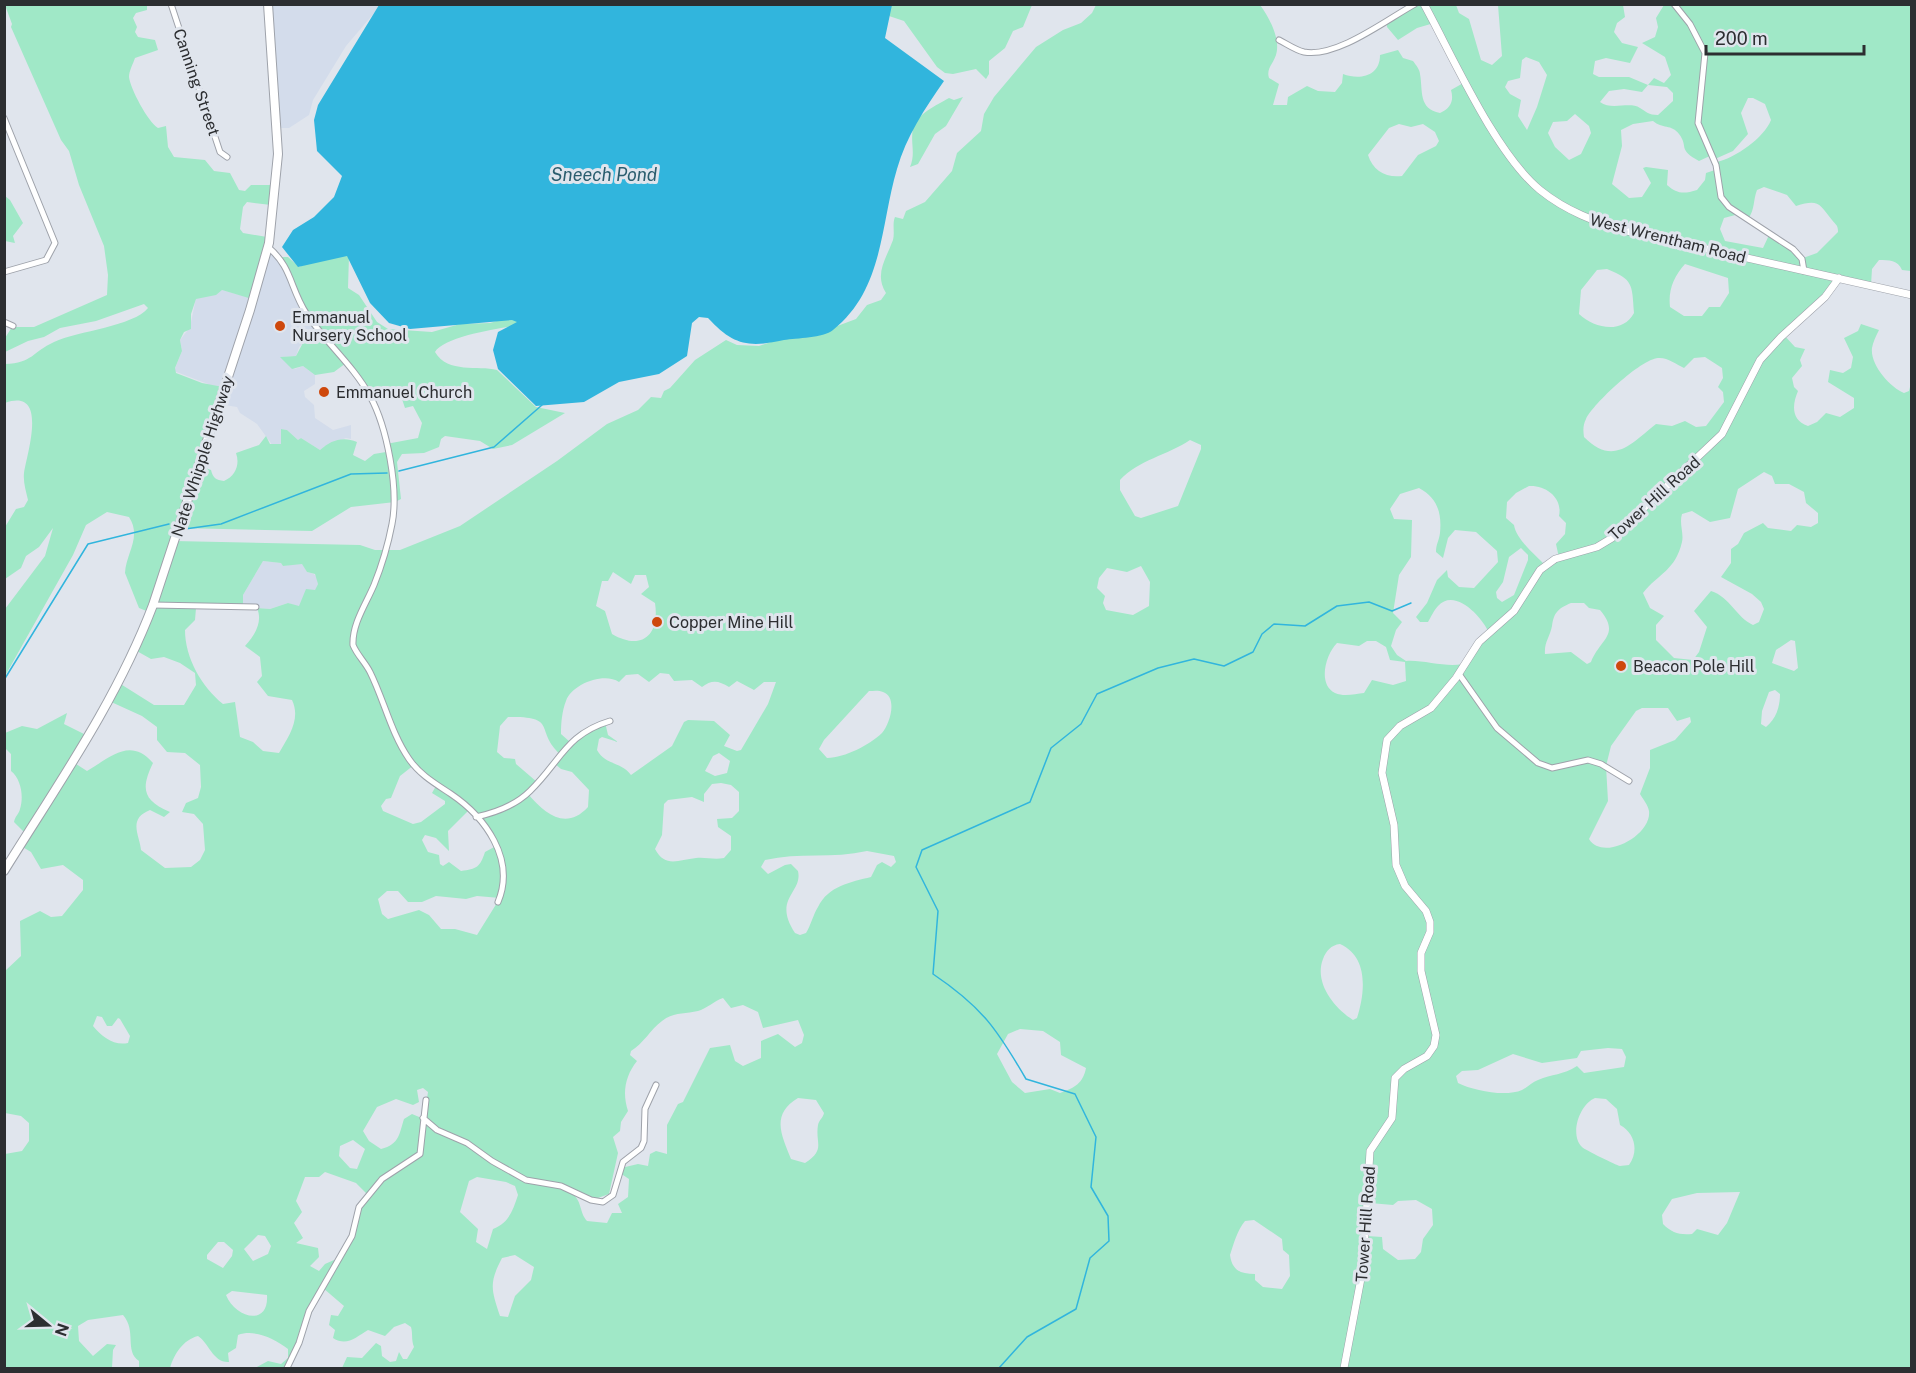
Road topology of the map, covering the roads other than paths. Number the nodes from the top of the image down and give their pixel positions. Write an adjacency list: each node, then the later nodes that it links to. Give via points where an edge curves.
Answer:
1 (171, 4): 8 (street, Canning Street, via 220,152)
2 (268, 4): 9 (main road, Nate Whipple Highway, via 278,154)
3 (1415, 4): 6 (street, via 1324,52 1298,50)
4 (1424, 4): 10 (street, West Wrentham Road, via 1502,145 1529,180 1550,198 1576,214 1608,226)
5 (1674, 4): 10 (street, via 1705,53 1698,123 1716,165 1721,197 1729,207 1793,249 1802,259)
6 (1279, 39)
7 (4, 118): 11 (street, via 55,243 46,260)
8 (227, 157)
9 (268, 247): 16 (main road, Nate Whipple Highway); 21 (street, via 287,268 305,311 370,396 384,438 393,482 393,515 381,567 354,631 355,651 370,671 408,758)
10 (1804, 270): 12 (street, West Wrentham Road)
11 (4, 272)
12 (1839, 279): 13 (street, West Wrentham Road); 18 (street, Tower Hill Road, via 1760,360 1718,439 1612,538 1597,547 1555,559 1540,570 1514,611 1479,642)
13 (1911, 295)
14 (4, 322): 15 (street)
15 (13, 326)
16 (153, 605): 17 (street); 22 (main road, Nate Whipple Highway, via 101,717)
17 (256, 607)
18 (1459, 674): 20 (street, via 1497,729 1538,763 1552,768 1588,760); 28 (street, Tower Hill Road, via 1431,708 1395,730 1384,747 1382,773 1394,825 1398,872 1430,922 1421,953 1421,971 1436,1035 1427,1056 1395,1078 1392,1118 1371,1147 1363,1268)
19 (610, 720): 21 (street, via 573,740 525,795 500,810)
20 (1629, 781)
21 (476, 817): 23 (street, via 490,834 503,866)
22 (4, 871)
23 (498, 902)
24 (656, 1085): 26 (street, via 645,1109 641,1148 623,1162 612,1195 603,1202 561,1186 526,1180 462,1140 437,1130)
25 (426, 1100): 26 (street)
26 (423, 1118): 27 (street, via 420,1154 382,1179 359,1207 352,1236 309,1311)
27 (287, 1368)
28 (1344, 1368)

